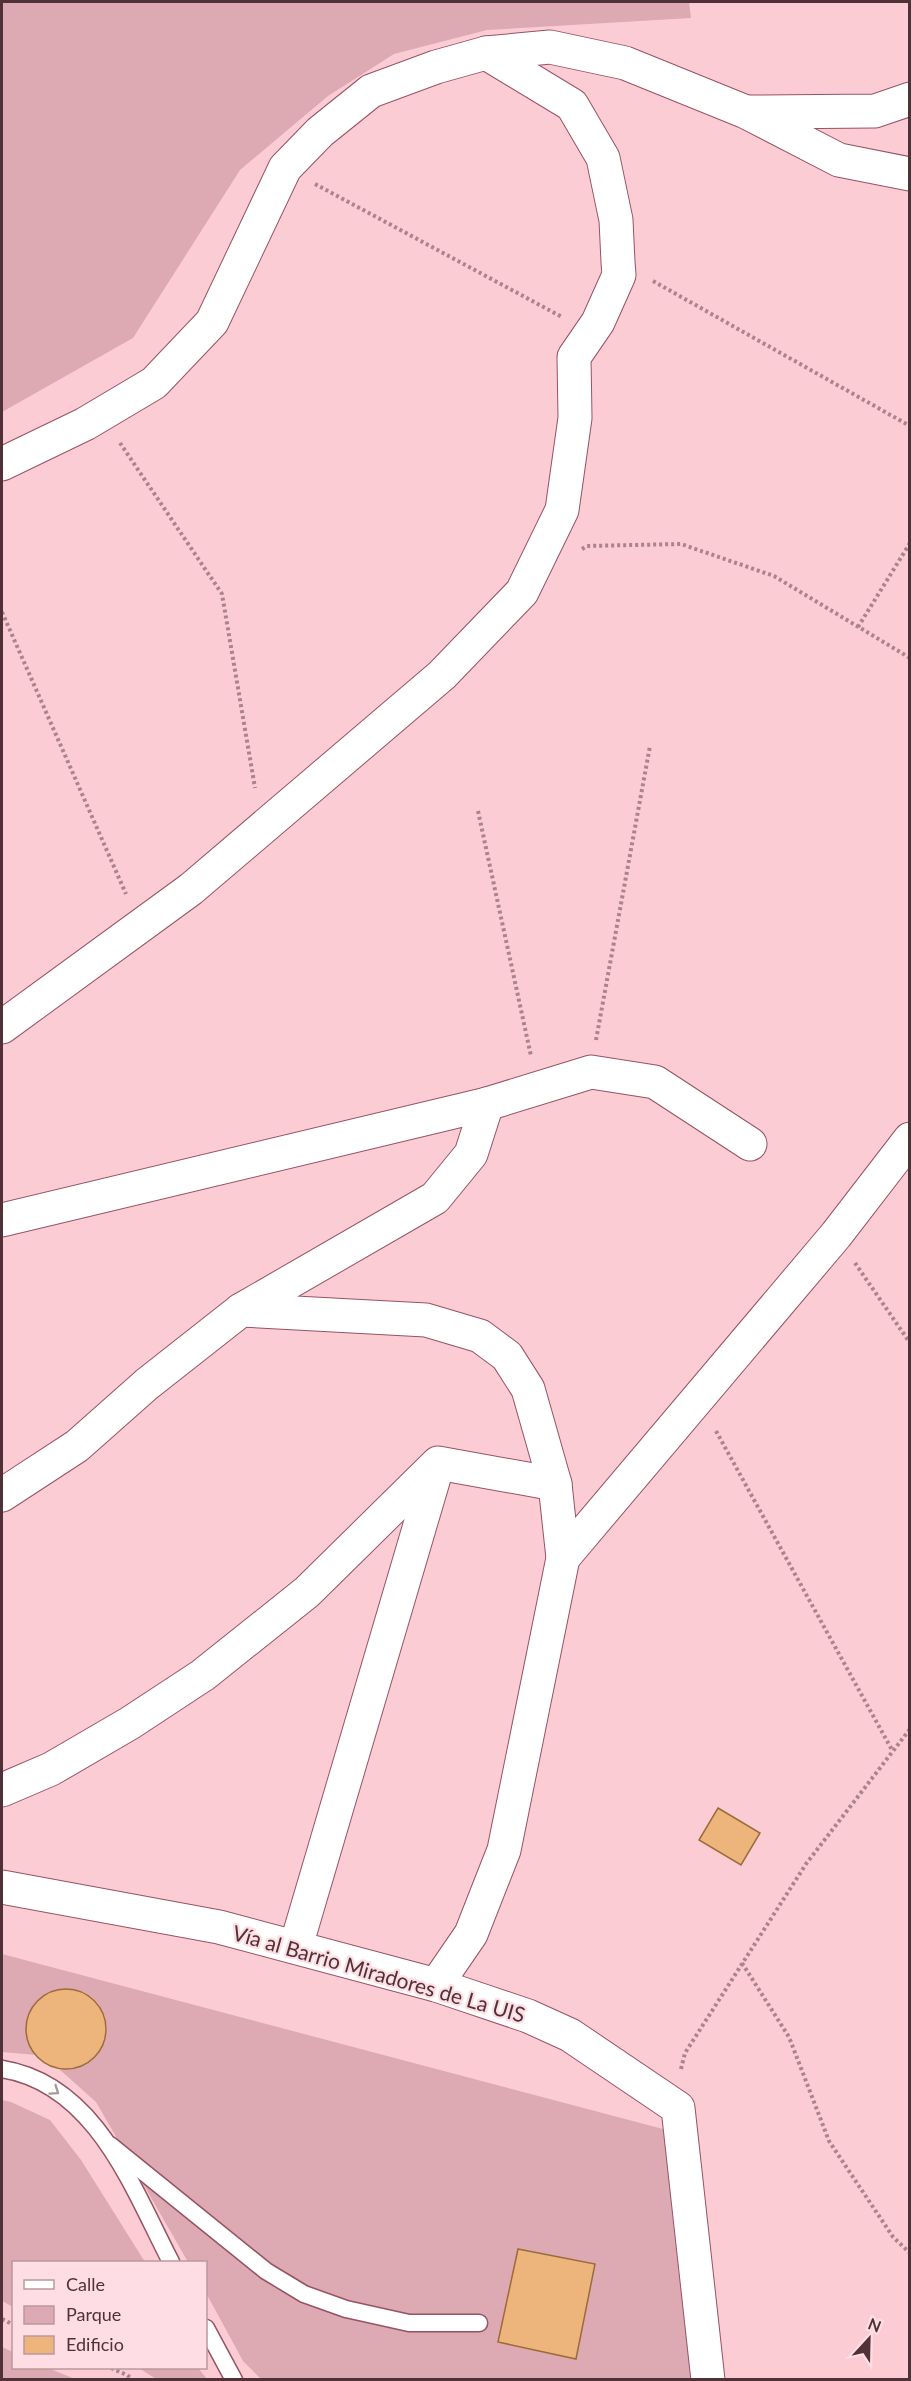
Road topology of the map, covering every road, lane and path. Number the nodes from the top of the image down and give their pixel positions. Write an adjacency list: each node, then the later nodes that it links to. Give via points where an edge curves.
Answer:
1 (486, 53): 3 (street, via 550,47 625,63); 4 (street, via 371,91 320,132); 6 (street, via 572,105 603,158 616,220)
2 (909, 99): 3 (street, via 875,111)
3 (746, 112): 5 (street, via 839,160)
4 (285, 168): 7 (path); 8 (street, via 212,322 154,383)
5 (909, 174)
6 (618, 262): 7 (street, via 619,274); 9 (path)
7 (591, 333): 18 (street, via 574,357 575,418 562,510 522,592 442,675)
8 (101, 415): 10 (street); 18 (path, via 222,594)
9 (909, 426)
10 (2, 464)
11 (909, 543): 14 (path)
12 (577, 551): 14 (path, via 587,546 681,544 774,576)
13 (2, 612): 19 (path)
14 (858, 627): 15 (path)
15 (909, 658)
16 (650, 746): 21 (path)
17 (478, 811): 22 (path)
18 (262, 828): 19 (street, via 191,889)
19 (140, 926): 20 (street)
20 (2, 1028)
21 (591, 1072): 22 (street); 25 (street, via 655,1082)
22 (538, 1088): 23 (street)
23 (487, 1104): 26 (street); 28 (street, via 471,1154 435,1197)
24 (909, 1139): 27 (street)
25 (750, 1144)
26 (2, 1220)
27 (836, 1235): 29 (path); 30 (street)
28 (241, 1310): 32 (street, via 426,1320 480,1336 507,1356 528,1389); 33 (street, via 147,1384 77,1446)
29 (909, 1343)
30 (698, 1399): 34 (street); 36 (path)
31 (438, 1463): 32 (street); 37 (street, via 306,1592 203,1675 130,1724 51,1769); 39 (street)
32 (555, 1484): 34 (street)
33 (2, 1495)
34 (563, 1558): 41 (street, via 504,1850 471,1934)
35 (909, 1729): 36 (path)
36 (892, 1750): 40 (path, via 806,1864)
37 (2, 1790)
38 (2, 1887): 39 (street, Vía al Barrio Miradores de La UIS, via 219,1927)
39 (296, 1946): 41 (street, Vía al Barrio Miradores de La UIS)
40 (742, 1963): 43 (path, via 684,2053); 45 (path, via 789,2037 829,2141 893,2237)
41 (436, 1985): 43 (street, Vía al Barrio Miradores de La UIS, via 528,2016 570,2035)
42 (2, 2069): 44 (lane, one-way to 44, via 42,2082 76,2106)
43 (678, 2108): 52 (street)
44 (110, 2145): 46 (lane); 47 (lane, via 266,2271 304,2294 346,2309 409,2323)
45 (909, 2253)
46 (170, 2261)
47 (478, 2323)
48 (207, 2330): 51 (lane)
49 (116, 2369): 50 (path)
50 (133, 2379)
51 (234, 2379)
52 (708, 2379)

